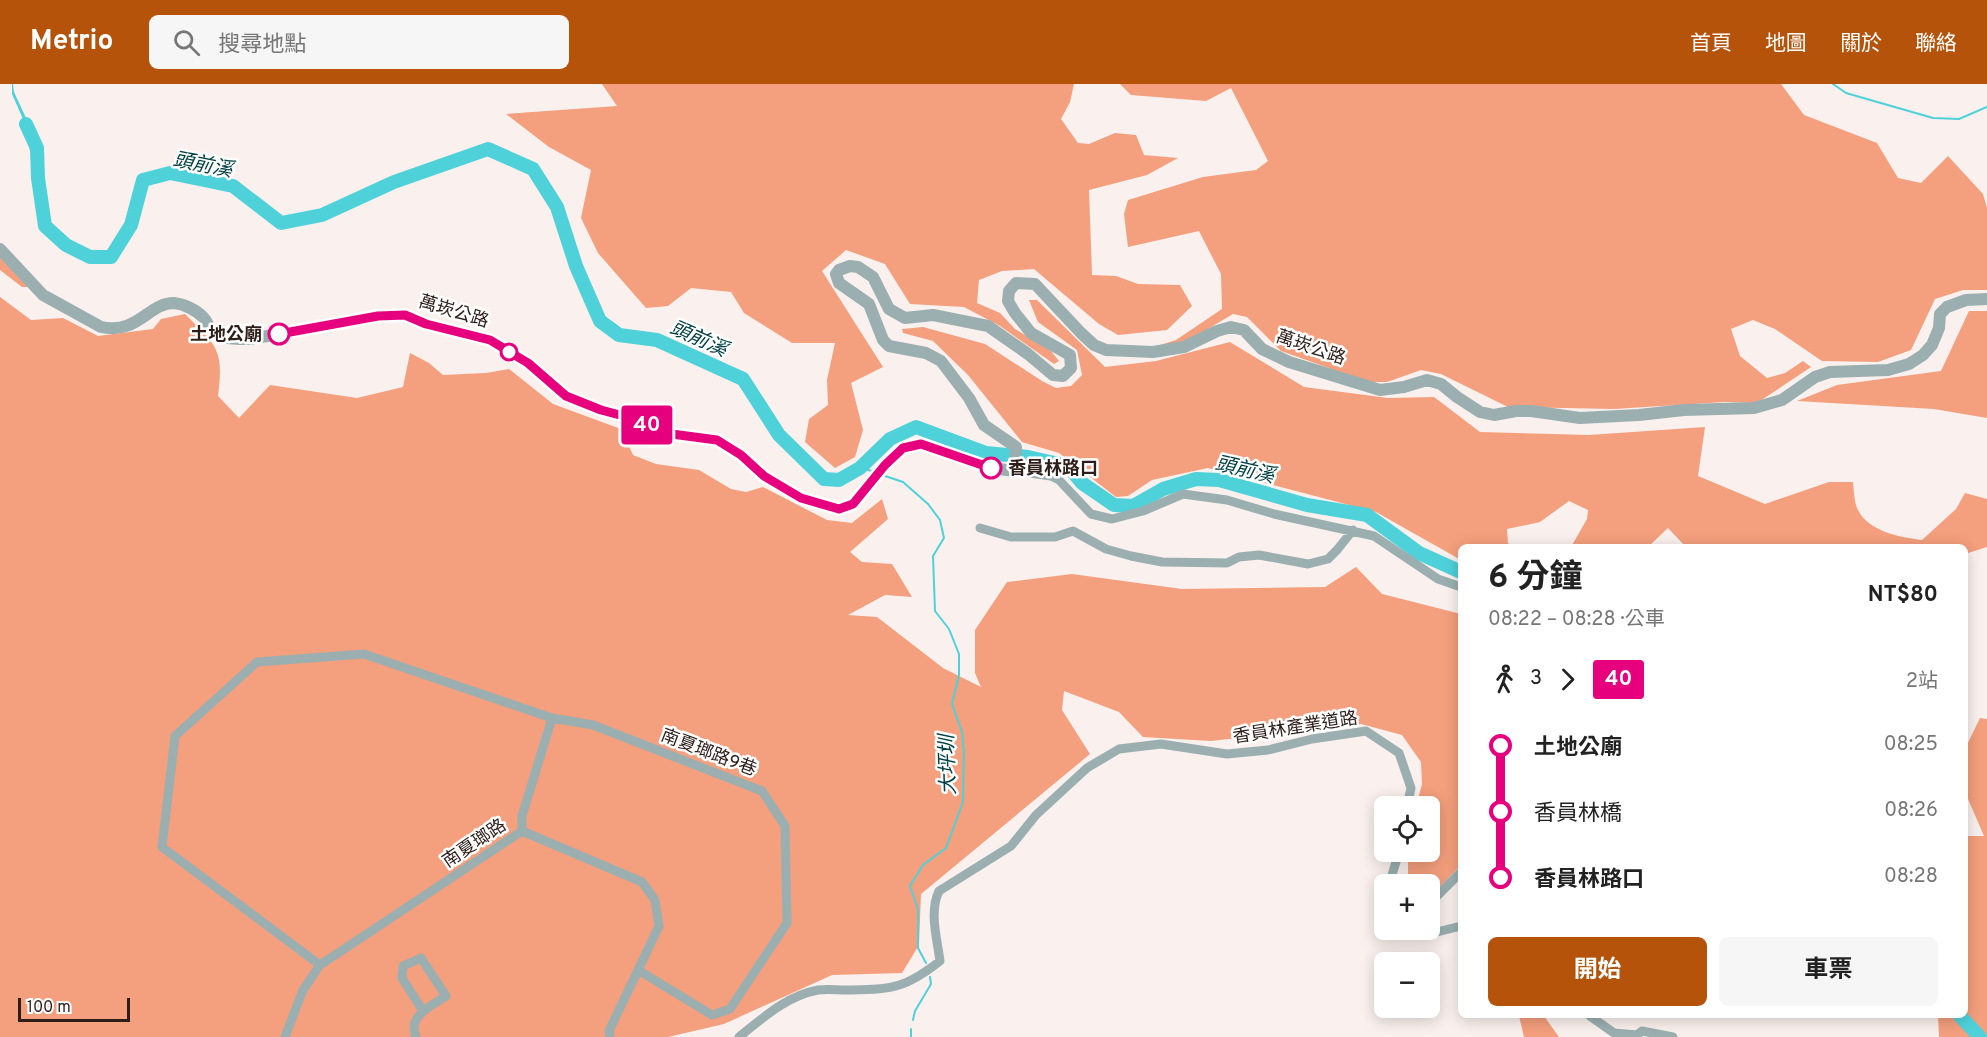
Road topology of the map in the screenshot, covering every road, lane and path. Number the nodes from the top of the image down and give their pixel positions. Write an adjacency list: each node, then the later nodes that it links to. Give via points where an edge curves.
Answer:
1 (0, 249): 3 (street, 萬崁公路, via 44,295 109,329 125,328 167,304 176,303 203,317 213,332 231,339 405,315 490,340 528,363 566,396 664,433 717,440 801,498 839,509 853,504 903,448 921,444 991,468)
2 (1987, 299): 3 (street, 萬崁公路, via 1966,300 1947,307 1940,314 1932,345 1910,364 1888,370 1815,376 1782,400 1754,408 1580,418 1531,411 1494,415 1480,412 1441,384 1426,380 1380,390 1289,362 1262,349 1244,330 1230,327 1184,347 1154,352 1106,350 1094,345 1035,284 1016,283 1009,291 1008,301 1015,313 1031,333 1070,355 1071,368 1063,376 1053,375 988,326 933,315 905,318 889,309 873,277 858,267 839,270 839,283 869,304 889,346 926,352 941,360 984,425 1016,447)
3 (1015, 471): 5 (street, via 1051,476 1091,514 1112,519 1183,494 1227,500)
4 (980, 528): 5 (street, via 1011,537 1055,537 1073,531 1106,549 1187,563 1227,563 1259,555 1308,564 1328,560)
5 (1353, 530): 6 (street, via 1374,536 1438,579)
6 (1458, 586)
7 (552, 718): 9 (street, via 522,816); 14 (street, 南夏瑯路9巷, via 364,654 257,662 175,736 162,847); 15 (street, 南夏瑯路9巷, via 593,725 762,791 785,826 787,923 730,1009 712,1015)
8 (1409, 796): 21 (street, 香員林產業道路, via 1411,788 1399,753 1365,730 1268,750 1227,754 1161,744 1119,749 1087,768 1036,815 1011,846 939,891 934,913 940,961 901,986 882,990 818,990 784,1002)
9 (522, 831): 14 (street, 南夏瑯路); 15 (street, 南夏瑯路, via 642,882 656,900 659,926)
10 (1458, 875): 11 (street)
11 (1440, 893)
12 (1458, 927): 13 (street)
13 (1440, 931)
14 (320, 965): 18 (street, 南夏瑯路, via 303,990)
15 (638, 970): 20 (street, 南夏瑯路, via 609,1031)
16 (423, 1011): 16 (street, via 402,978 403,966 421,957 446,996); 19 (street, via 415,1019)
17 (1593, 1018): 22 (street, via 1614,1033 1637,1035 1642,1031)
18 (285, 1037)
19 (416, 1037)
20 (610, 1037)
21 (739, 1037)
22 (1672, 1037)

